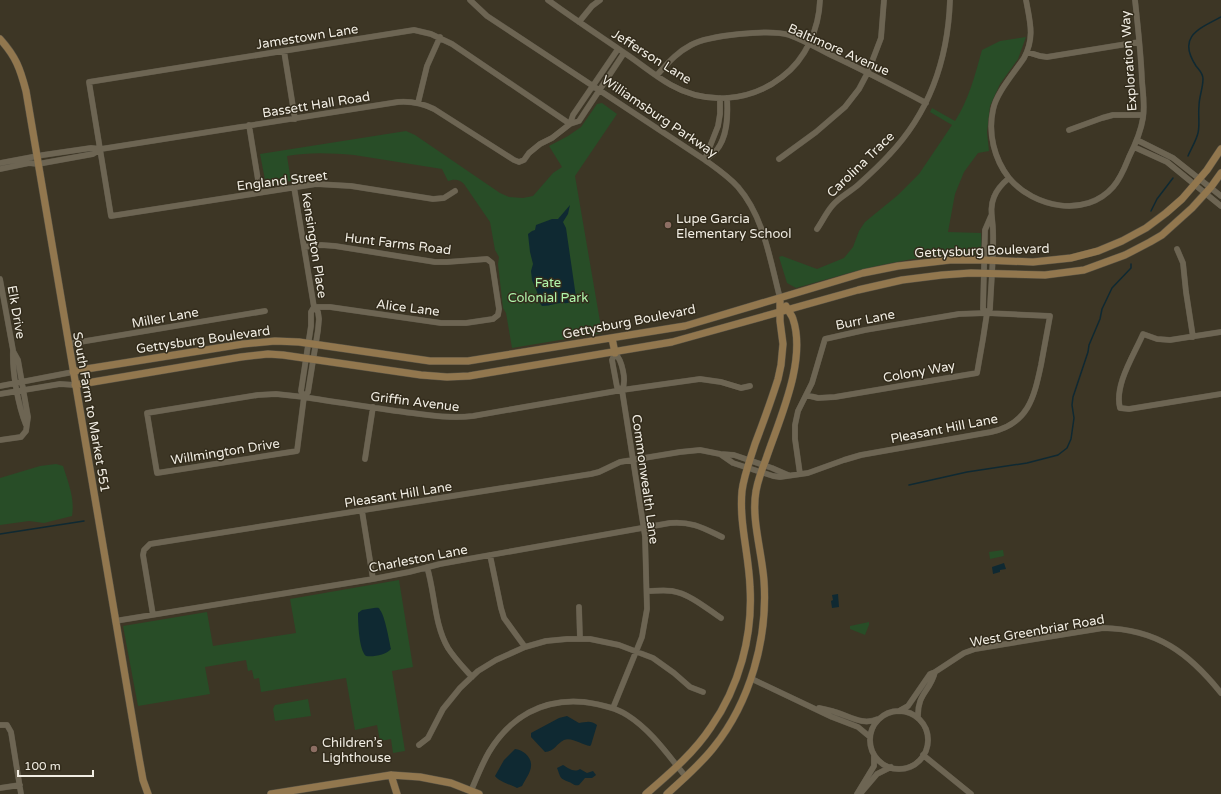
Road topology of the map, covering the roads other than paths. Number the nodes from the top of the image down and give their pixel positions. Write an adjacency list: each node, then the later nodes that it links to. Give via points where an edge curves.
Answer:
1 (470, 0): 20 (street, Williamsburg Parkway, via 487,16)
2 (548, 0): 9 (street, Jefferson Lane)
3 (600, 0): 9 (street)
4 (820, 0): 13 (street, Jefferson Lane, via 818,18)
5 (884, 0): 18 (street, via 881,38)
6 (950, 0): 25 (street, Carolina Trace, via 950,22 942,66)
7 (1026, 0): 16 (street, Exploration Way, via 1031,32)
8 (1135, 0): 12 (street, Exploration Way)
9 (579, 22): 14 (street, Jefferson Lane)
10 (440, 37): 15 (street, Jamestown Lane, via 414,30); 24 (street, via 427,66); 28 (street, Jamestown Lane)
11 (0, 39): 35 (street, South Farm to Market 551, via 19,67 26,91)
12 (1139, 42): 16 (street, via 1047,56); 26 (street, Exploration Way)
13 (809, 44): 18 (street, Baltimore Avenue); 19 (street, Baltimore Avenue, via 789,35 766,32 703,41 692,44 673,57); 23 (street, Jefferson Lane, via 795,65 774,83 748,94)
14 (618, 49): 17 (street, Jefferson Lane); 20 (street)
15 (284, 51): 27 (street); 33 (street, Jamestown Lane, via 89,82)
16 (1027, 52): 42 (street, Exploration Way, via 996,99 993,109 991,137 994,149)
17 (624, 53): 19 (street, Jefferson Lane); 21 (street)
18 (868, 72): 25 (street, Baltimore Avenue); 36 (street, via 845,107)
19 (657, 75): 22 (street, Jefferson Lane, via 687,92)
20 (593, 86): 21 (street, Williamsburg Parkway); 28 (street, via 573,115)
21 (600, 90): 28 (street, via 579,121); 37 (street, Williamsburg Parkway)
22 (720, 98): 23 (street, Jefferson Lane); 37 (street, via 718,126)
23 (727, 98): 37 (street, via 728,116 723,138 715,153)
24 (418, 103): 27 (street, Bassett Hall Road, via 398,102); 28 (street, Bassett Hall Road, via 434,109 519,162)
25 (926, 103): 53 (street, Carolina Trace, via 912,128 889,155 832,205)
26 (1143, 115): 30 (street, via 1113,115); 31 (street, Exploration Way)
27 (295, 118): 29 (street, Bassett Hall Road)
28 (570, 124)
29 (249, 125): 33 (street, Bassett Hall Road); 48 (street)
30 (1069, 130)
31 (1137, 140): 32 (street, Exploration Way); 43 (street, via 1173,158)
32 (1134, 147): 42 (street, Exploration Way, via 1120,178 1113,187 1096,200 1085,204 1060,206 1044,202); 44 (street, via 1167,162)
33 (100, 149): 35 (street, Bassett Hall Road); 39 (street, Bassett Hall Road, via 93,154); 48 (street, England Street, via 111,216)
34 (1221, 150): 43 (street, Gettysburg Boulevard)
35 (37, 156): 38 (street, Bassett Hall Road); 39 (street, South Farm to Market 551)
36 (779, 159)
37 (705, 160): 62 (street, Williamsburg Parkway, via 731,180 753,209)
38 (0, 163)
39 (38, 164): 40 (street, Bassett Hall Road, via 29,163); 73 (street, South Farm to Market 551)
40 (0, 169)
41 (1221, 174): 46 (street, Gettysburg Boulevard)
42 (1009, 178): 52 (street, Colony Way, via 994,198)
43 (1200, 178): 44 (street, Gettysburg Boulevard); 46 (street)
44 (1195, 184): 49 (street); 57 (street, Gettysburg Boulevard, via 1175,206 1157,220 1134,235 1098,251 1045,261)
45 (294, 187): 47 (street, England Street, via 335,184 433,199 444,198); 48 (street, England Street); 54 (street, Kensington Place)
46 (1211, 187): 49 (street, Gettysburg Boulevard); 50 (street)
47 (455, 191)
48 (260, 192)
49 (1206, 194): 51 (street); 59 (street, Gettysburg Boulevard, via 1162,235 1112,261 1084,270 1058,274)
50 (1221, 196)
51 (1221, 206)
52 (991, 216): 56 (street, Colony Way, via 985,230); 57 (street, Colony Way)
53 (817, 229)
54 (304, 247): 63 (street, Kensington Place); 68 (street, Hunt Farms Road, via 335,246 435,262 485,258 492,263)
55 (1177, 249): 71 (street, via 1183,263)
56 (984, 260): 57 (street, Gettysburg Boulevard); 58 (street, Colony Way); 62 (street, Gettysburg Boulevard, via 898,266 863,273)
57 (992, 260): 59 (street, Colony Way)
58 (984, 274): 59 (street, Gettysburg Boulevard); 64 (street, Gettysburg Boulevard, via 942,275 902,280); 67 (street, Colony Way, via 983,309)
59 (992, 274): 67 (street, Colony Way, via 990,309)
60 (0, 279): 61 (street, Elk Drive)
61 (2, 298): 79 (street, Elk Drive, via 12,350 18,360)
62 (780, 298): 64 (street, Williamsburg Parkway); 66 (street, Williamsburg Parkway); 72 (street, Gettysburg Boulevard, via 685,326)
63 (314, 307): 68 (street, Alice Lane, via 441,323 466,323 493,319); 74 (street, Kensington Place, via 319,319)
64 (788, 310): 66 (street, Gettysburg Boulevard); 96 (street, Williamsburg Parkway, via 793,318 796,333 795,369)
65 (265, 311): 73 (street, Miller Lane)
66 (780, 312): 75 (street, Gettysburg Boulevard, via 672,342); 95 (street, Williamsburg Parkway, via 783,344 781,365)
67 (987, 313): 69 (street, Burr Lane); 87 (street, Burr Lane, via 933,318 825,339); 87 (street, Colony Way, via 977,373 835,397 818,398)
68 (498, 315)
69 (1050, 316): 100 (street, Pleasant Hill Lane, via 1034,395 1026,411 1014,423 991,432 856,456)
70 (1221, 332): 71 (street)
71 (1193, 336): 86 (street, via 1164,340 1143,334 1120,389 1120,408)
72 (612, 338): 74 (street, Gettysburg Boulevard, via 453,362); 75 (street)
73 (68, 344): 78 (street, South Farm to Market 551)
74 (312, 345): 76 (street, Kensington Place); 77 (street, Kensington Place); 78 (street, Gettysburg Boulevard, via 275,341 243,344)
75 (615, 353): 77 (street, Gettysburg Boulevard, via 478,375 448,377); 83 (street, Commonwealth Lane, via 620,358 625,385)
76 (306, 358): 77 (street, Gettysburg Boulevard); 80 (street, Gettysburg Boulevard, via 268,354 241,357); 88 (street, Kensington Place, via 301,391)
77 (314, 359): 88 (street, Kensington Place, via 308,392)
78 (73, 372): 79 (street, Gettysburg Boulevard); 80 (street, South Farm to Market 551)
79 (19, 383): 81 (street, Gettysburg Boulevard); 84 (street, Elk Drive)
80 (75, 385): 84 (street, Gettysburg Boulevard, via 60,384); 114 (street, South Farm to Market 551)
81 (0, 386)
82 (750, 386): 83 (street, Griffin Avenue, via 741,388 700,379)
83 (622, 390): 89 (street, Griffin Avenue, via 456,418); 94 (street, Commonwealth Lane)
84 (20, 391): 85 (street, Gettysburg Boulevard); 90 (street, Elk Drive, via 26,431 23,435)
85 (0, 394)
86 (1221, 394)
87 (806, 395): 100 (street, Burr Lane, via 798,411 795,425)
88 (304, 397): 89 (street, Griffin Avenue); 91 (street, Kensington Place); 99 (street, Griffin Avenue, via 258,395 147,413)
89 (373, 407): 93 (street)
90 (0, 440)
91 (297, 451): 99 (street, Willmington Drive)
92 (720, 454): 94 (street, Pleasant Hill Lane, via 700,450); 95 (street, Pleasant Hill Lane); 97 (street, Pleasant Hill Lane, via 733,463)
93 (365, 459)
94 (633, 459): 102 (street, Pleasant Hill Lane, via 591,474); 103 (street, Commonwealth Lane)
95 (750, 460): 96 (street, Pleasant Hill Lane); 97 (street, Williamsburg Parkway)
96 (764, 465): 98 (street, Williamsburg Parkway); 101 (street, Pleasant Hill Lane)
97 (747, 468): 98 (street, Pleasant Hill Lane); 109 (street, Williamsburg Parkway, via 741,509)
98 (761, 472): 101 (street, Pleasant Hill Lane, via 773,476); 110 (street, Williamsburg Parkway, via 755,503)
99 (157, 473)
100 (800, 474): 101 (street, Pleasant Hill Lane)
101 (788, 475)
102 (362, 511): 107 (street); 112 (street, Pleasant Hill Lane, via 150,544 143,555)
103 (644, 527): 104 (street, Charleston Lane, via 682,522 696,525); 105 (street, Charleston Lane); 108 (street, Commonwealth Lane)
104 (722, 537)
105 (490, 555): 106 (street, Charleston Lane); 116 (street, via 504,618)
106 (427, 567): 107 (street, Charleston Lane); 120 (street, via 441,632 448,648)
107 (373, 579): 112 (street, Charleston Lane)
108 (647, 591): 113 (street, via 672,591 681,594); 117 (street, Commonwealth Lane, via 646,620)
109 (751, 603): 110 (street); 119 (street, Williamsburg Parkway)
110 (765, 603): 121 (street, Williamsburg Parkway, via 762,634)
111 (579, 607): 115 (street)
112 (153, 615): 114 (street, Charleston Lane)
113 (721, 618)
114 (115, 621): 142 (street, South Farm to Market 551, via 143,780)
115 (580, 639): 116 (street, via 546,641); 117 (street, via 602,640)
116 (525, 647): 120 (street, via 496,660)
117 (636, 651): 122 (street, via 653,658 690,687); 125 (street, Commonwealth Lane)
118 (936, 672): 123 (street, West Greenbriar Road, via 964,653 975,650 1095,628 1115,628 1155,638 1186,655); 126 (street, West Greenbriar Road, via 927,677 908,706); 127 (street, West Greenbriar Road, via 920,700)
119 (739, 673): 121 (street); 134 (street, Williamsburg Parkway, via 725,705 711,728)
120 (472, 677): 131 (street, via 443,708 428,738)
121 (752, 679): 124 (street); 137 (street, Williamsburg Parkway, via 729,726 714,747)
122 (703, 692)
123 (1221, 693)
124 (807, 704): 128 (street, via 860,721); 130 (street, via 858,728)
125 (613, 708): 134 (street, via 626,714 644,728); 140 (street, via 578,701 556,702 529,712 511,724 501,735 484,762)
126 (899, 711): 127 (street); 128 (street)
127 (918, 718): 133 (street, via 927,735)
128 (878, 719): 130 (street)
129 (0, 725): 138 (street, via 6,725 11,732)
130 (870, 737): 132 (street, via 870,747)
131 (419, 745)
132 (874, 755): 135 (street, via 880,762); 148 (street, via 874,766)
133 (923, 755): 135 (street, via 910,766); 150 (street)
134 (677, 766): 137 (street); 146 (street, Williamsburg Parkway)
135 (891, 767): 149 (street, via 877,774)
136 (391, 775): 140 (street, via 428,778); 143 (street); 144 (street)
137 (686, 777): 147 (street, Williamsburg Parkway)
138 (20, 785): 139 (street); 141 (street)
139 (0, 788)
140 (471, 791): 145 (street)
141 (21, 794)
142 (148, 794)
143 (271, 794)
144 (397, 794)
145 (479, 794)
146 (646, 794)
147 (667, 794)
148 (857, 794)
149 (860, 794)
150 (971, 794)

